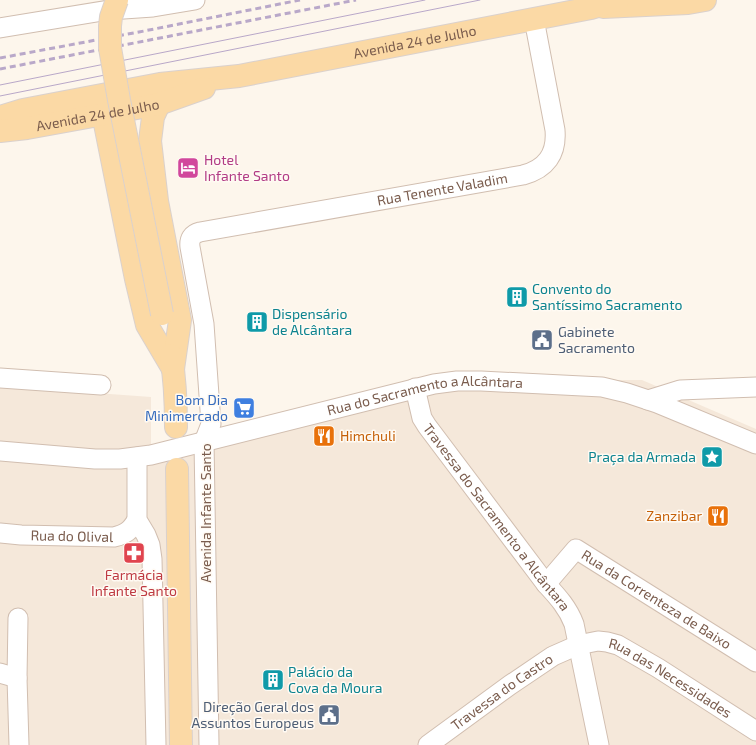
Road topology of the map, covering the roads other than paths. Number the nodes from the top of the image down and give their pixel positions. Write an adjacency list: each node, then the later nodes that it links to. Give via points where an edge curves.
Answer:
1 (195, 0): 4 (street, via 153,7)
2 (618, 0): 5 (main road, Avenida 24 de Julho)
3 (705, 0): 5 (main road, Avenida 24 de Julho)
4 (108, 4): 7 (street); 13 (main road, bridge, via 111,17 110,48 119,100)
5 (592, 8): 6 (main road, Avenida 24 de Julho)
6 (534, 19): 8 (main road, Avenida 24 de Julho); 12 (street, Rua Tenente Valadim, via 556,140 549,160 532,173 200,232)
7 (0, 28)
8 (159, 94): 9 (main road, Avenida 24 de Julho); 10 (main road, Avenida 24 de Julho, via 23,110); 13 (main road, via 150,141 157,200 180,320)
9 (103, 114): 11 (main road, Avenida 24 de Julho); 13 (main road, via 147,325)
10 (0, 117)
11 (0, 131)
12 (192, 237): 20 (street, Avenida Infante Santo, via 190,247 204,324 211,424)
13 (173, 368): 19 (main road)
14 (0, 378): 15 (street)
15 (101, 385)
16 (756, 387): 18 (street, via 680,390)
17 (414, 388): 18 (street, Rua do Sacramento a Alcântara, via 446,382 481,381 602,387); 20 (street, Rua do Sacramento a Alcântara); 27 (street, Travessa do Sacramento a Alcântara, via 422,418 427,426)
18 (648, 400): 21 (street)
19 (176, 427)
20 (204, 442): 23 (street, Rua do Sacramento a Alcântara); 36 (street, Avenida Infante Santo)
21 (756, 444)
22 (0, 452): 23 (street, Rua do Sacramento a Alcântara, via 95,459)
23 (144, 456): 25 (street)
24 (177, 469): 35 (main road, Avenida Infante Santo)
25 (137, 520): 26 (street, Rua do Olival, via 132,529 114,537); 34 (street, via 150,545 152,559)
26 (0, 533)
27 (546, 584): 29 (street, Travessa do Sacramento a Alcântara, via 570,614); 30 (street, Rua da Correnteza de Baixo, via 576,549)
28 (18, 618): 31 (street)
29 (578, 645): 32 (street, Rua das Necessidades, via 598,641 618,645); 37 (street, Travessa do Castro, via 553,656); 38 (street, Travessa do Sacramento a Alcântara)
30 (756, 662)
31 (8, 676): 33 (street)
32 (756, 731)
33 (19, 745)
34 (156, 745)
35 (181, 745)
36 (209, 745)
37 (428, 745)
38 (599, 745)

